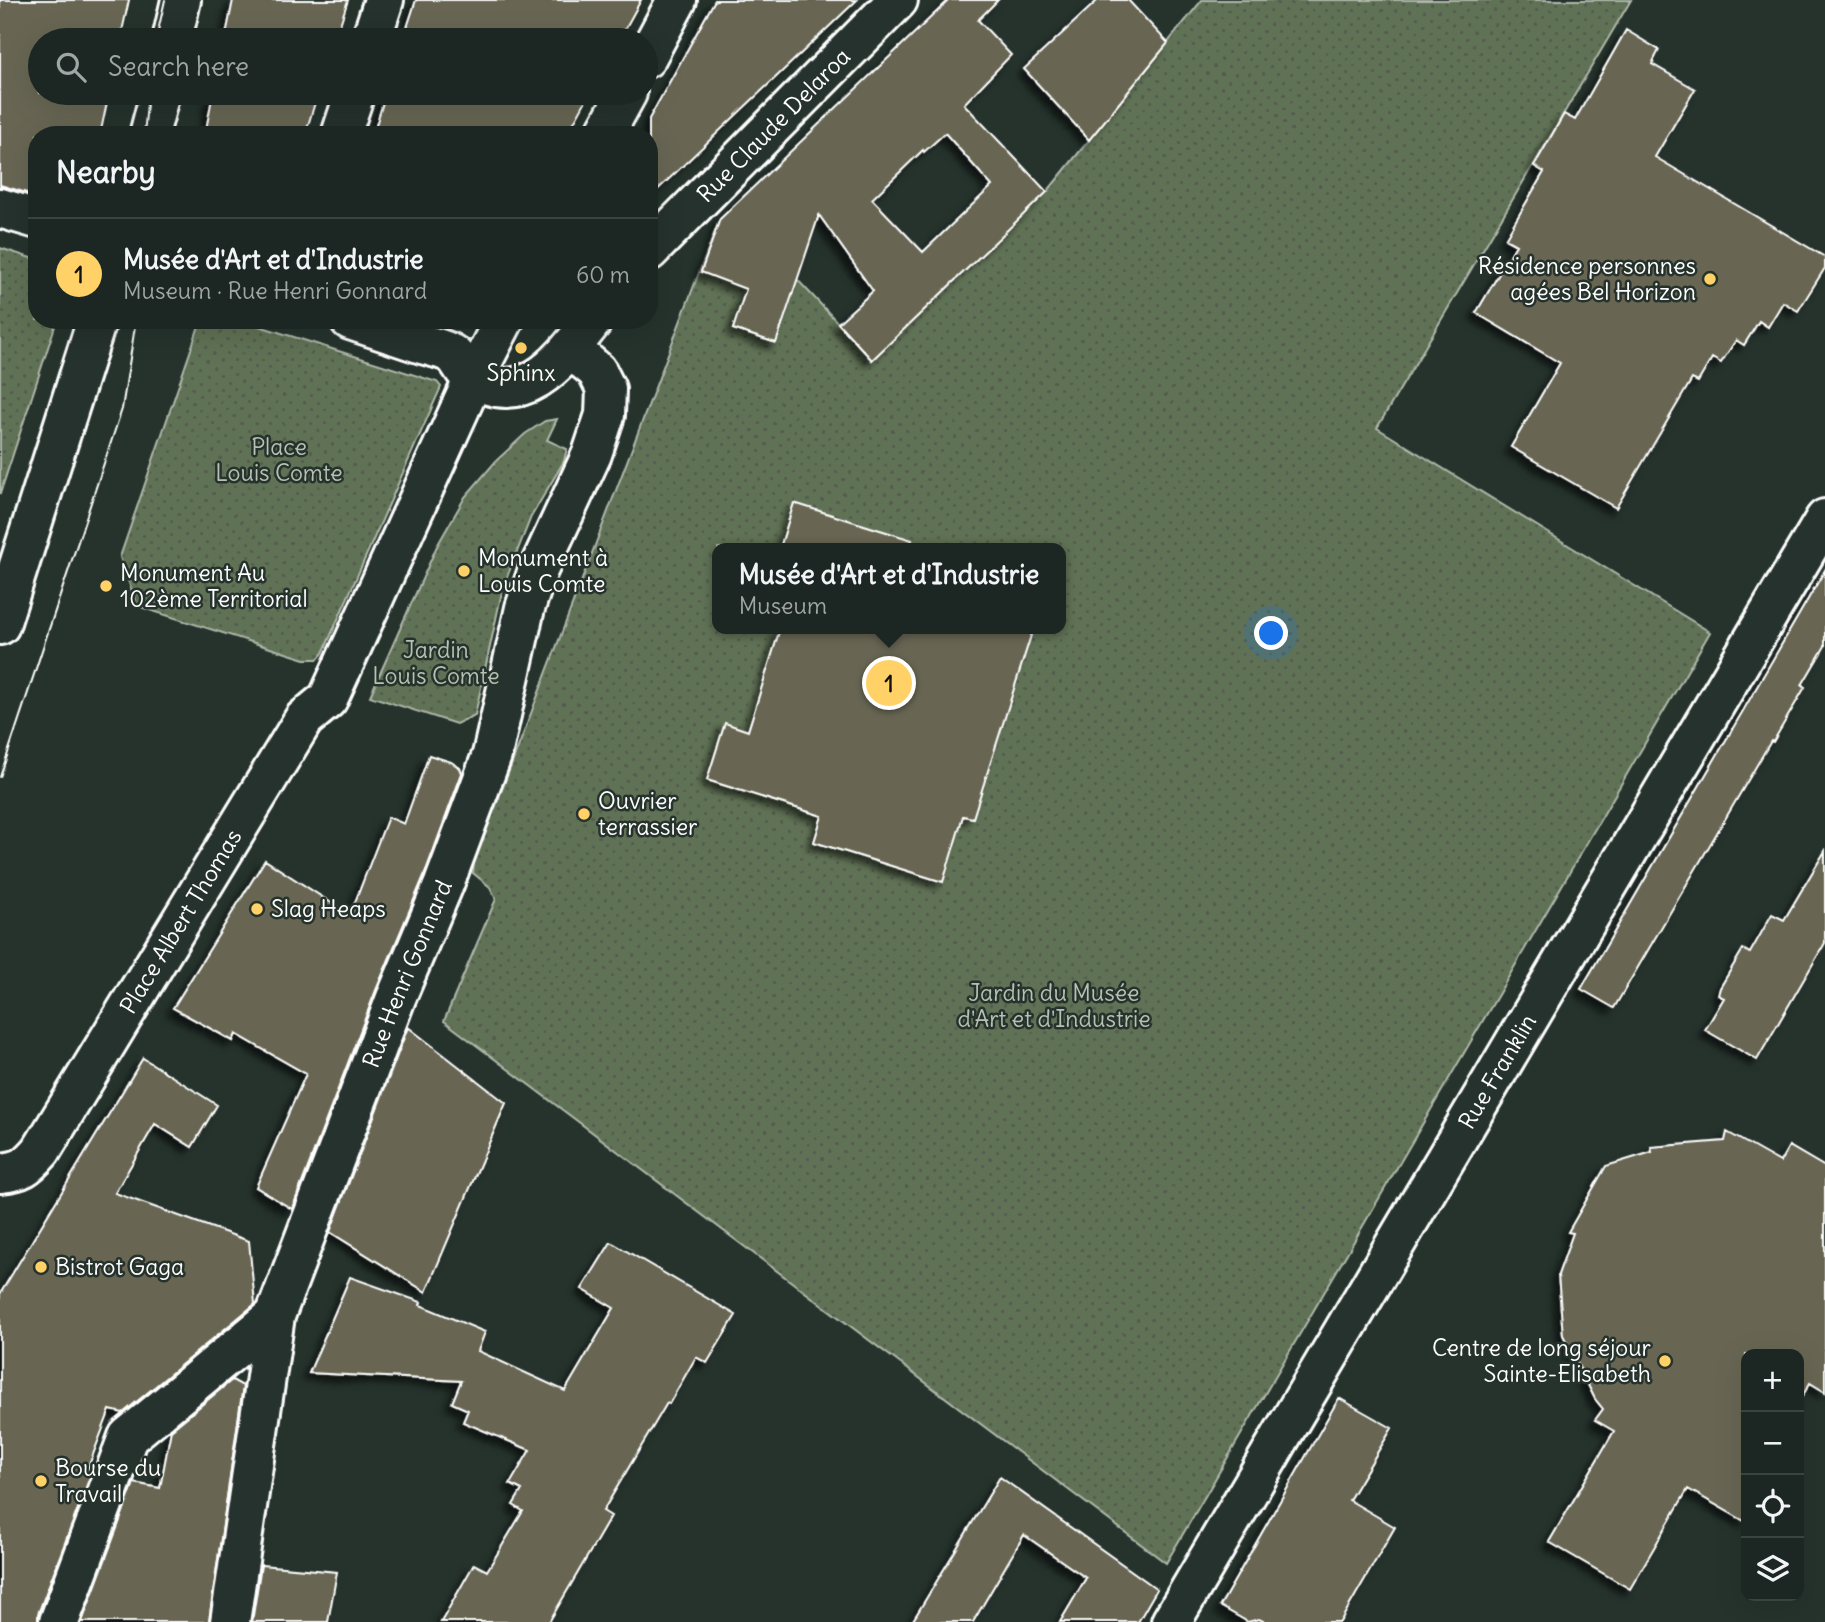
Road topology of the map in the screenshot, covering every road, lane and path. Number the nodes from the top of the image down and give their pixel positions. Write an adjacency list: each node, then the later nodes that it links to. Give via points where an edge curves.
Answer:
1 (181, 0): 5 (street)
2 (384, 0): 6 (street)
3 (677, 0): 7 (street)
4 (898, 0): 16 (street, Rue Claude Delaroa)
5 (175, 28)
6 (375, 28)
7 (658, 36)
8 (157, 105): 11 (street)
9 (351, 105): 12 (street)
10 (620, 105): 13 (street)
11 (151, 126)
12 (344, 126)
13 (609, 126)
14 (0, 208): 15 (street)
15 (28, 216)
16 (658, 242)
17 (94, 329): 24 (street)
18 (377, 329): 22 (street, via 452,354)
19 (499, 329): 22 (street)
20 (586, 329): 21 (street)
21 (568, 352): 22 (street, via 538,380 521,386); 26 (street, Rue Henri Gonnard, via 597,371 606,389 605,415 525,608 492,755)
22 (474, 378): 25 (street, Place Albert Thomas, via 328,699 304,719 41,1151 18,1172)
23 (1825, 519): 29 (street, Rue Franklin)
24 (2, 614)
25 (0, 1173)
26 (275, 1316): 27 (street, via 128,1437); 28 (street, Rue Henri Gonnard)
27 (59, 1622)
28 (230, 1622)
29 (1171, 1622)

